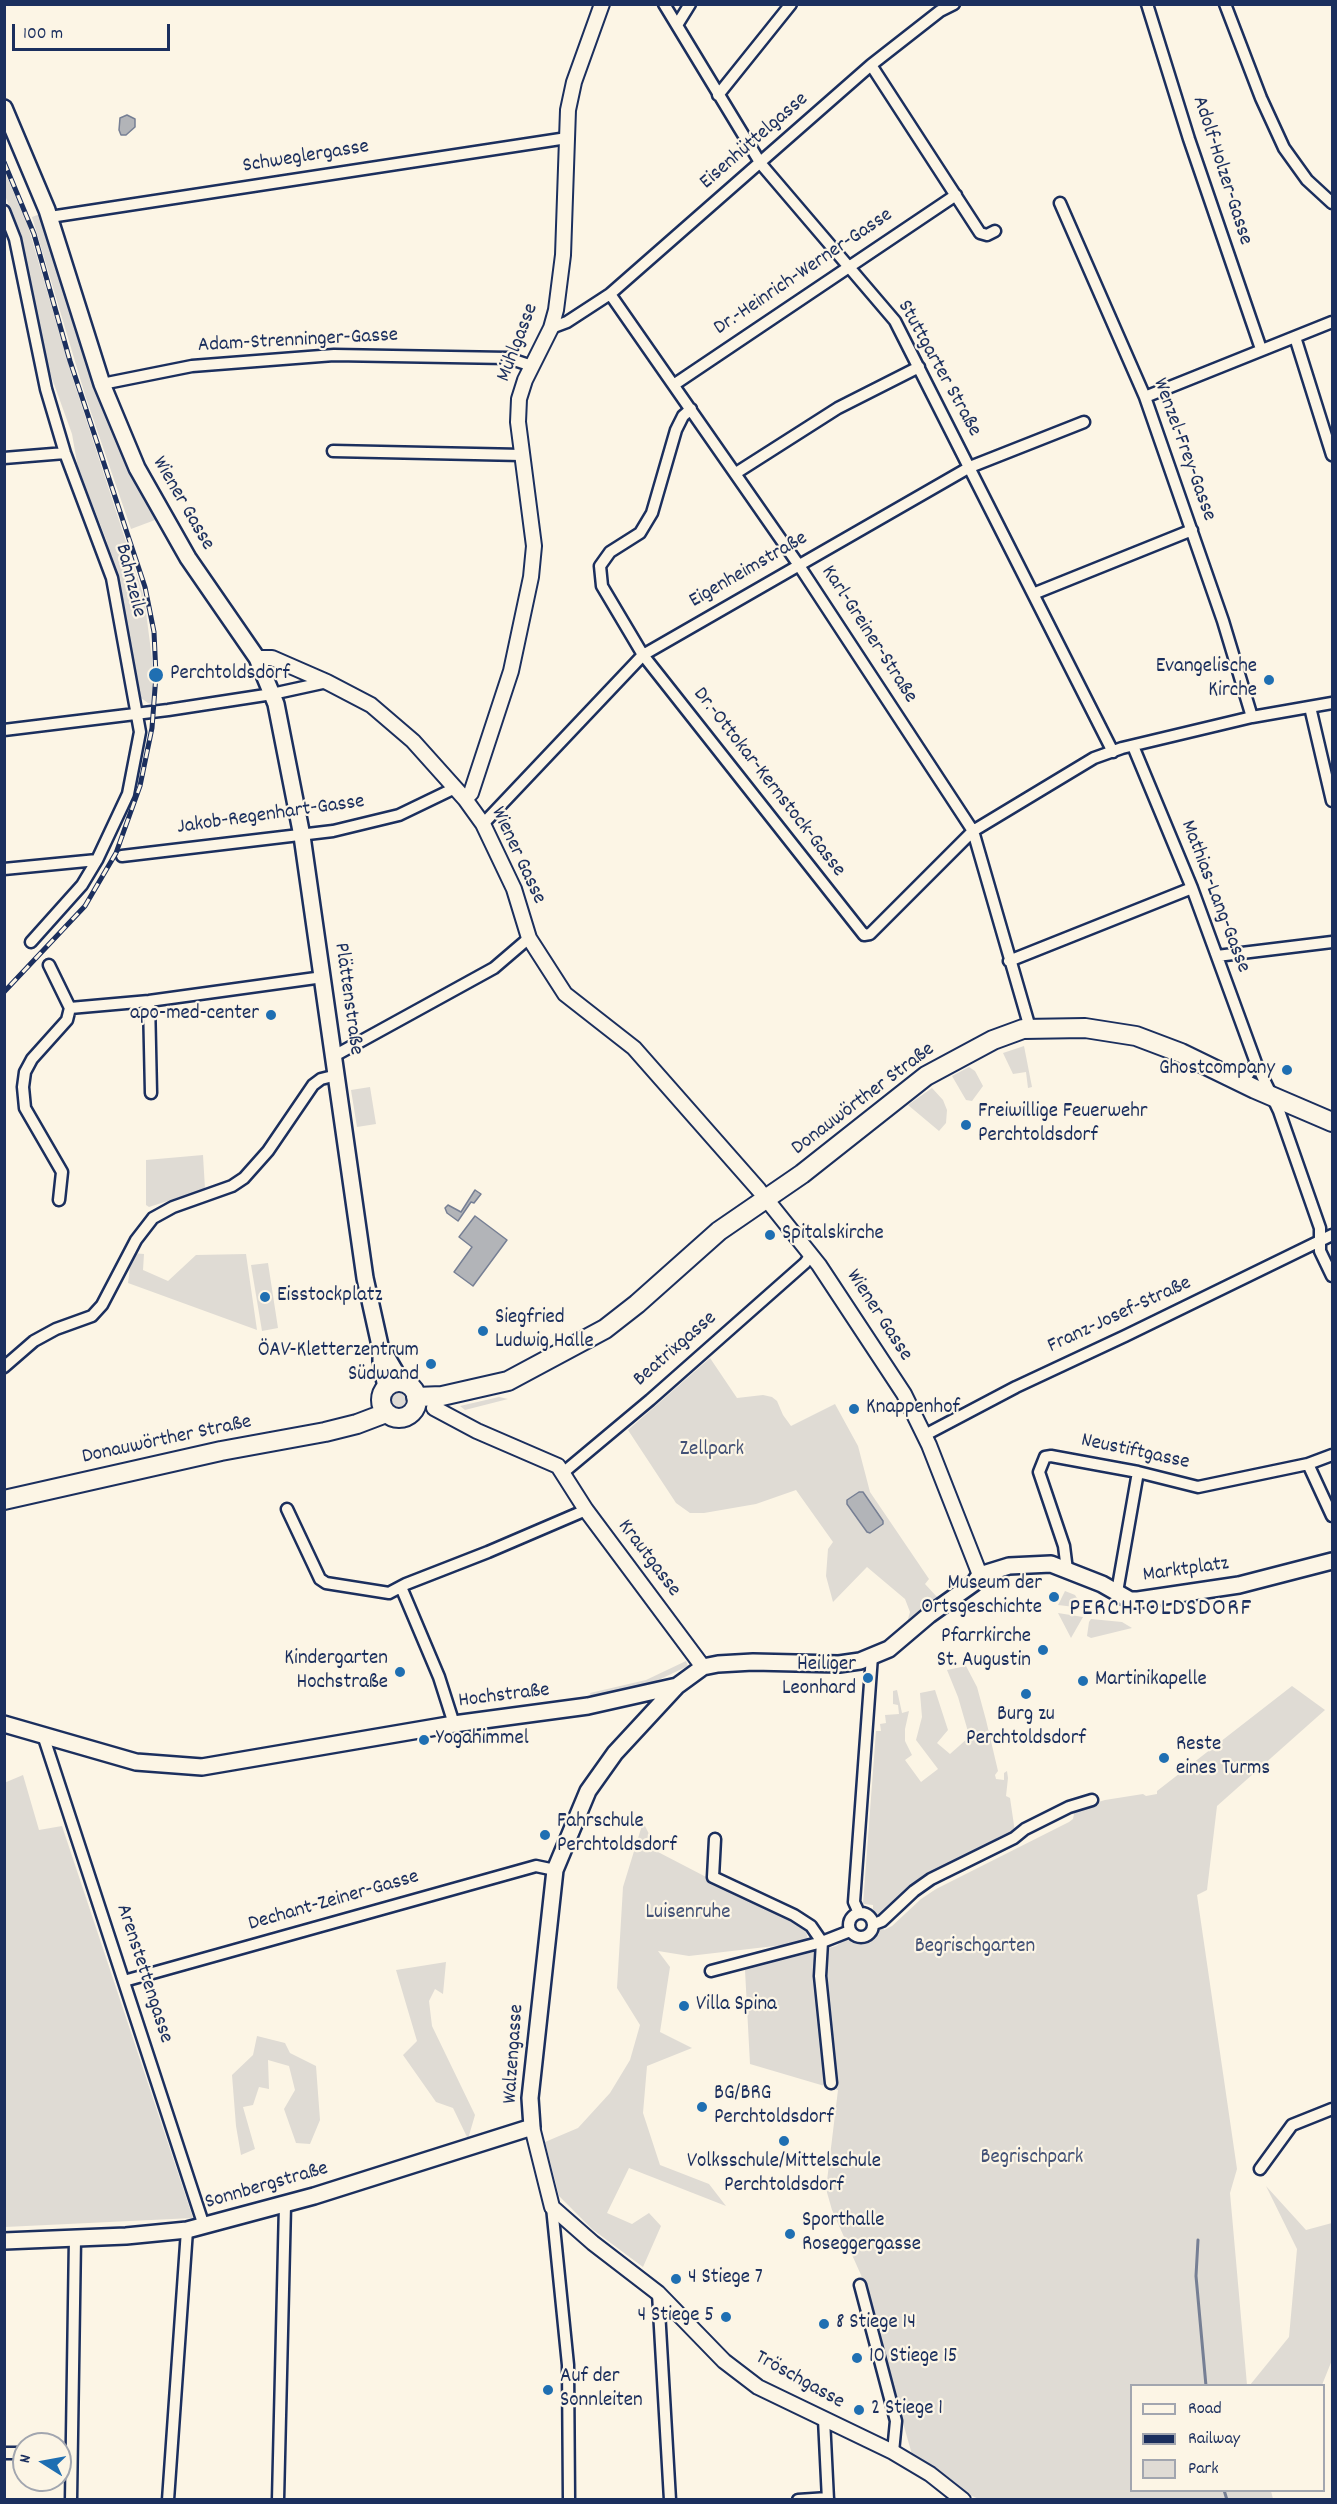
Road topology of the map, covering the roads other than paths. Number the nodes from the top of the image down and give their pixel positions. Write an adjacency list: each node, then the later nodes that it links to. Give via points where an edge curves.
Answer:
1 (602, 4): 13 (street, Mühlgasse, via 574,82)
2 (664, 4): 9 (street, Stuttgarter Straße)
3 (690, 4): 9 (street)
4 (791, 4): 11 (street)
5 (954, 4): 8 (street, Eisenhüttelgasse)
6 (1147, 4): 29 (street, Adolf-Holzer-Gasse)
7 (1225, 4): 17 (street, via 1284,148 1307,180)
8 (940, 8): 10 (street, Eisenhüttelgasse)
9 (677, 25): 11 (street, Stuttgarter Straße)
10 (871, 65): 14 (street, Eisenhüttelgasse); 15 (street)
11 (718, 95): 14 (street, Stuttgarter Straße)
12 (4, 108): 19 (main road, Wiener Gasse)
13 (567, 138): 19 (street, Schweglergasse); 24 (street, Mühlgasse, via 564,251)
14 (761, 164): 22 (street, Stuttgarter Straße); 23 (street, Eisenhüttelgasse)
15 (956, 195): 21 (street, via 980,233); 22 (street, Dr.-Heinrich-Werner-Gasse)
16 (1060, 203): 34 (street, Wenzel-Frey-Gasse)
17 (1332, 203)
18 (4, 211): 20 (street, Bahnzeile)
19 (50, 217): 32 (main road, Wiener Gasse)
20 (7, 223): 38 (street, Bahnzeile, via 15,239 36,352)
21 (995, 231)
22 (849, 266): 31 (street, Stuttgarter Straße, via 895,321); 33 (street, Dr.-Heinrich-Werner-Gasse)
23 (610, 294): 25 (street, Eisenhüttelgasse); 33 (street, Karl-Greiner-Straße)
24 (556, 310): 25 (street); 27 (street, Mühlgasse)
25 (583, 310): 27 (street, Eisenhüttelgasse)
26 (1332, 322): 28 (street)
27 (551, 328): 30 (street, Mühlgasse)
28 (1295, 337): 29 (street); 40 (street)
29 (1261, 349): 34 (street)
30 (532, 366): 32 (street, Adam-Strenninger-Gasse, via 507,358 334,355 192,366); 39 (street, Mühlgasse, via 521,389 518,410)
31 (919, 367): 42 (street, Stuttgarter Straße); 43 (street, via 838,408)
32 (102, 384): 48 (main road, Wiener Gasse, via 151,497)
33 (675, 384): 35 (street, Karl-Greiner-Straße)
34 (1145, 397): 44 (street, Wenzel-Frey-Gasse)
35 (691, 409): 43 (street, Karl-Greiner-Straße); 47 (street, Dr.-Ottokar-Kernstock-Gasse, via 676,430 652,513 640,533 610,552 600,566 602,586)
36 (1084, 422): 42 (street, Eigenheimstraße)
37 (333, 451): 39 (street)
38 (65, 453): 41 (street); 53 (street, Bahnzeile, via 112,578)
39 (522, 455): 59 (street, Mühlgasse, via 534,546 531,577 508,681 471,793)
40 (1332, 455)
41 (4, 458)
42 (970, 467): 45 (street, Eigenheimstraße); 46 (street, Stuttgarter Straße)
43 (736, 473): 45 (street, Karl-Greiner-Straße)
44 (1192, 530): 46 (street); 54 (street, Wenzel-Frey-Gasse)
45 (798, 564): 47 (street, Eigenheimstraße); 62 (street, Karl-Greiner-Straße)
46 (1033, 594): 57 (street, Stuttgarter Straße)
47 (644, 655): 61 (street, Eigenheimstraße); 62 (street, Dr.-Ottokar-Kernstock-Gasse, via 864,935 870,934)
48 (258, 658): 49 (street, Wiener Gasse, via 272,658); 50 (main road, Plättenstraße)
49 (327, 682): 50 (street); 58 (street, Wiener Gasse, via 371,705 413,741)
50 (272, 694): 53 (street); 63 (main road, Plättenstraße)
51 (1332, 704): 52 (street)
52 (1310, 706): 54 (street); 60 (street)
53 (137, 713): 55 (street); 65 (street, Bahnzeile, via 140,732 128,794)
54 (1252, 717): 56 (street)
55 (4, 730)
56 (1133, 746): 57 (street); 67 (street, Mathias-Lang-Gasse)
57 (1113, 752): 62 (street, via 1094,758)
58 (455, 788): 59 (street, Wiener Gasse); 63 (street, Jakob-Regenhart-Gasse, via 399,815)
59 (465, 799): 61 (street, Wiener Gasse)
60 (1332, 801)
61 (483, 824): 68 (street, Wiener Gasse, via 514,889)
62 (973, 831): 72 (street, Karl-Greiner-Straße)
63 (302, 836): 64 (street, Jakob-Regenhart-Gasse); 74 (main road, Plättenstraße)
64 (122, 856)
65 (97, 860): 66 (street); 69 (street, Bahnzeile, via 82,885)
66 (4, 869)
67 (1192, 888): 71 (street, Mathias-Lang-Gasse); 72 (street)
68 (529, 938): 78 (street, via 494,968); 85 (street, Wiener Gasse, via 565,994 634,1048)
69 (31, 942)
70 (1332, 942): 71 (street)
71 (1217, 956): 79 (street, Mathias-Lang-Gasse)
72 (1009, 961): 77 (street, Karl-Greiner-Straße)
73 (49, 965): 76 (street)
74 (323, 976): 75 (street); 78 (main road, Plättenstraße)
75 (149, 1001): 76 (street); 82 (street)
76 (70, 1008): 86 (street, via 67,1020 32,1059 23,1087 25,1108 62,1172)
77 (1030, 1028): 81 (main road, Donauwörther Straße, via 1085,1028 1136,1036); 85 (main road, Donauwörther Straße, via 993,1040 926,1076)
78 (334, 1056): 80 (main road, Plättenstraße)
79 (1256, 1063): 81 (street); 83 (street, Mathias-Lang-Gasse)
80 (337, 1075): 91 (street, via 313,1085 268,1151 244,1178 153,1218 92,1316 34,1341); 93 (main road, Plättenstraße, via 365,1278)
81 (1242, 1083): 83 (main road, Donauwörther Straße)
82 (152, 1092)
83 (1270, 1095): 84 (main road, Donauwörther Straße); 88 (street, Mathias-Lang-Gasse, via 1320,1228)
84 (1332, 1122)
85 (766, 1198): 89 (street, Wiener Gasse); 92 (main road, Donauwörther Straße, via 719,1231 605,1329)
86 (59, 1200)
87 (1332, 1235): 88 (street, Franz-Josef-Straße)
88 (1320, 1241): 90 (street, Mathias-Lang-Gasse, via 1320,1251); 96 (street, Franz-Josef-Straße)
89 (811, 1255): 96 (street, Wiener Gasse, via 904,1394); 99 (street, Beatrixgasse, via 668,1385)
90 (1332, 1276)
91 (4, 1367)
92 (500, 1383): 94 (main road, Donauwörther Straße); 95 (main road, Donauwörther Straße, via 468,1400)
93 (389, 1395): 94 (main road, via 412,1388); 94 (main road, Donauwörther Straße, via 393,1417 403,1418); 101 (main road, Donauwörther Straße, via 357,1424 221,1450)
94 (415, 1403): 95 (main road, Donauwörther Straße)
95 (434, 1408): 99 (street, via 551,1462)
96 (925, 1435): 107 (street, Wiener Gasse)
97 (1332, 1455): 98 (street, Neustiftgasse)
98 (1308, 1464): 100 (street, Neustiftgasse, via 1198,1486); 104 (street)
99 (564, 1472): 103 (street, Krautgasse)
100 (1138, 1472): 106 (street, Neustiftgasse, via 1051,1456 1041,1462 1039,1472 1064,1546); 109 (street)
101 (4, 1500)
102 (287, 1509): 108 (street, via 320,1579 389,1593)
103 (586, 1510): 108 (street); 111 (street, Krautgasse)
104 (1332, 1516)
105 (1332, 1561): 109 (main road, Marktplatz, via 1239,1585 1176,1596 1138,1600)
106 (1067, 1570): 107 (main road, Marktplatz, via 1036,1564 1009,1566); 109 (main road, Marktplatz)
107 (980, 1575): 110 (main road, Hochstraße, via 888,1649)
108 (401, 1587): 114 (street)
109 (1117, 1592)
110 (872, 1656): 111 (main road, Hochstraße, via 839,1664 753,1662); 119 (street, via 854,1902)
111 (703, 1667): 112 (main road, Hochstraße)
112 (677, 1686): 114 (main road, Hochstraße, via 556,1711); 118 (main road, Walzengasse, via 615,1753 588,1791)
113 (4, 1724): 115 (main road, Hochstraße)
114 (454, 1724): 115 (main road, Hochstraße, via 202,1767 136,1762)
115 (43, 1735): 124 (street, Arenstettengasse)
116 (1092, 1800): 120 (street, via 1069,1807 931,1879)
117 (715, 1839): 122 (street, via 713,1877 794,1915 811,1926)
118 (555, 1870): 124 (street, Dechant-Zeiner-Gasse, via 536,1866); 127 (main road, Walzengasse, via 530,2098)
119 (859, 1913): 120 (street, via 869,1915); 121 (street, via 852,1916)
120 (874, 1924): 121 (street, via 865,1938)
121 (850, 1931): 122 (street)
122 (822, 1942): 123 (street); 125 (street, via 820,1976)
123 (711, 1971)
124 (124, 1981): 131 (street, Arenstettengasse)
125 (831, 2083)
126 (1332, 2109): 128 (street, via 1292,2125)
127 (532, 2127): 129 (main road, Sonnbergstraße); 130 (street, Walzengasse)
128 (1260, 2169)
129 (285, 2205): 131 (main road, Sonnbergstraße); 141 (street)
130 (552, 2207): 136 (street, Tröschgasse); 142 (street, Walzengasse, via 568,2365)
131 (204, 2226): 132 (main road, Sonnbergstraße)
132 (187, 2230): 133 (main road, Sonnbergstraße); 140 (street)
133 (75, 2238): 134 (main road, Sonnbergstraße); 138 (street)
134 (4, 2241)
135 (860, 2285): 139 (street, via 896,2421)
136 (658, 2293): 137 (street, Tröschgasse, via 732,2368 758,2387); 143 (street)
137 (824, 2419): 139 (street, Tröschgasse); 145 (street)
138 (67, 2432)
139 (893, 2452): 146 (street, Tröschgasse)
140 (168, 2499)
141 (278, 2499)
142 (569, 2499)
143 (670, 2499)
144 (798, 2499): 145 (street)
145 (828, 2499)
146 (961, 2499)

